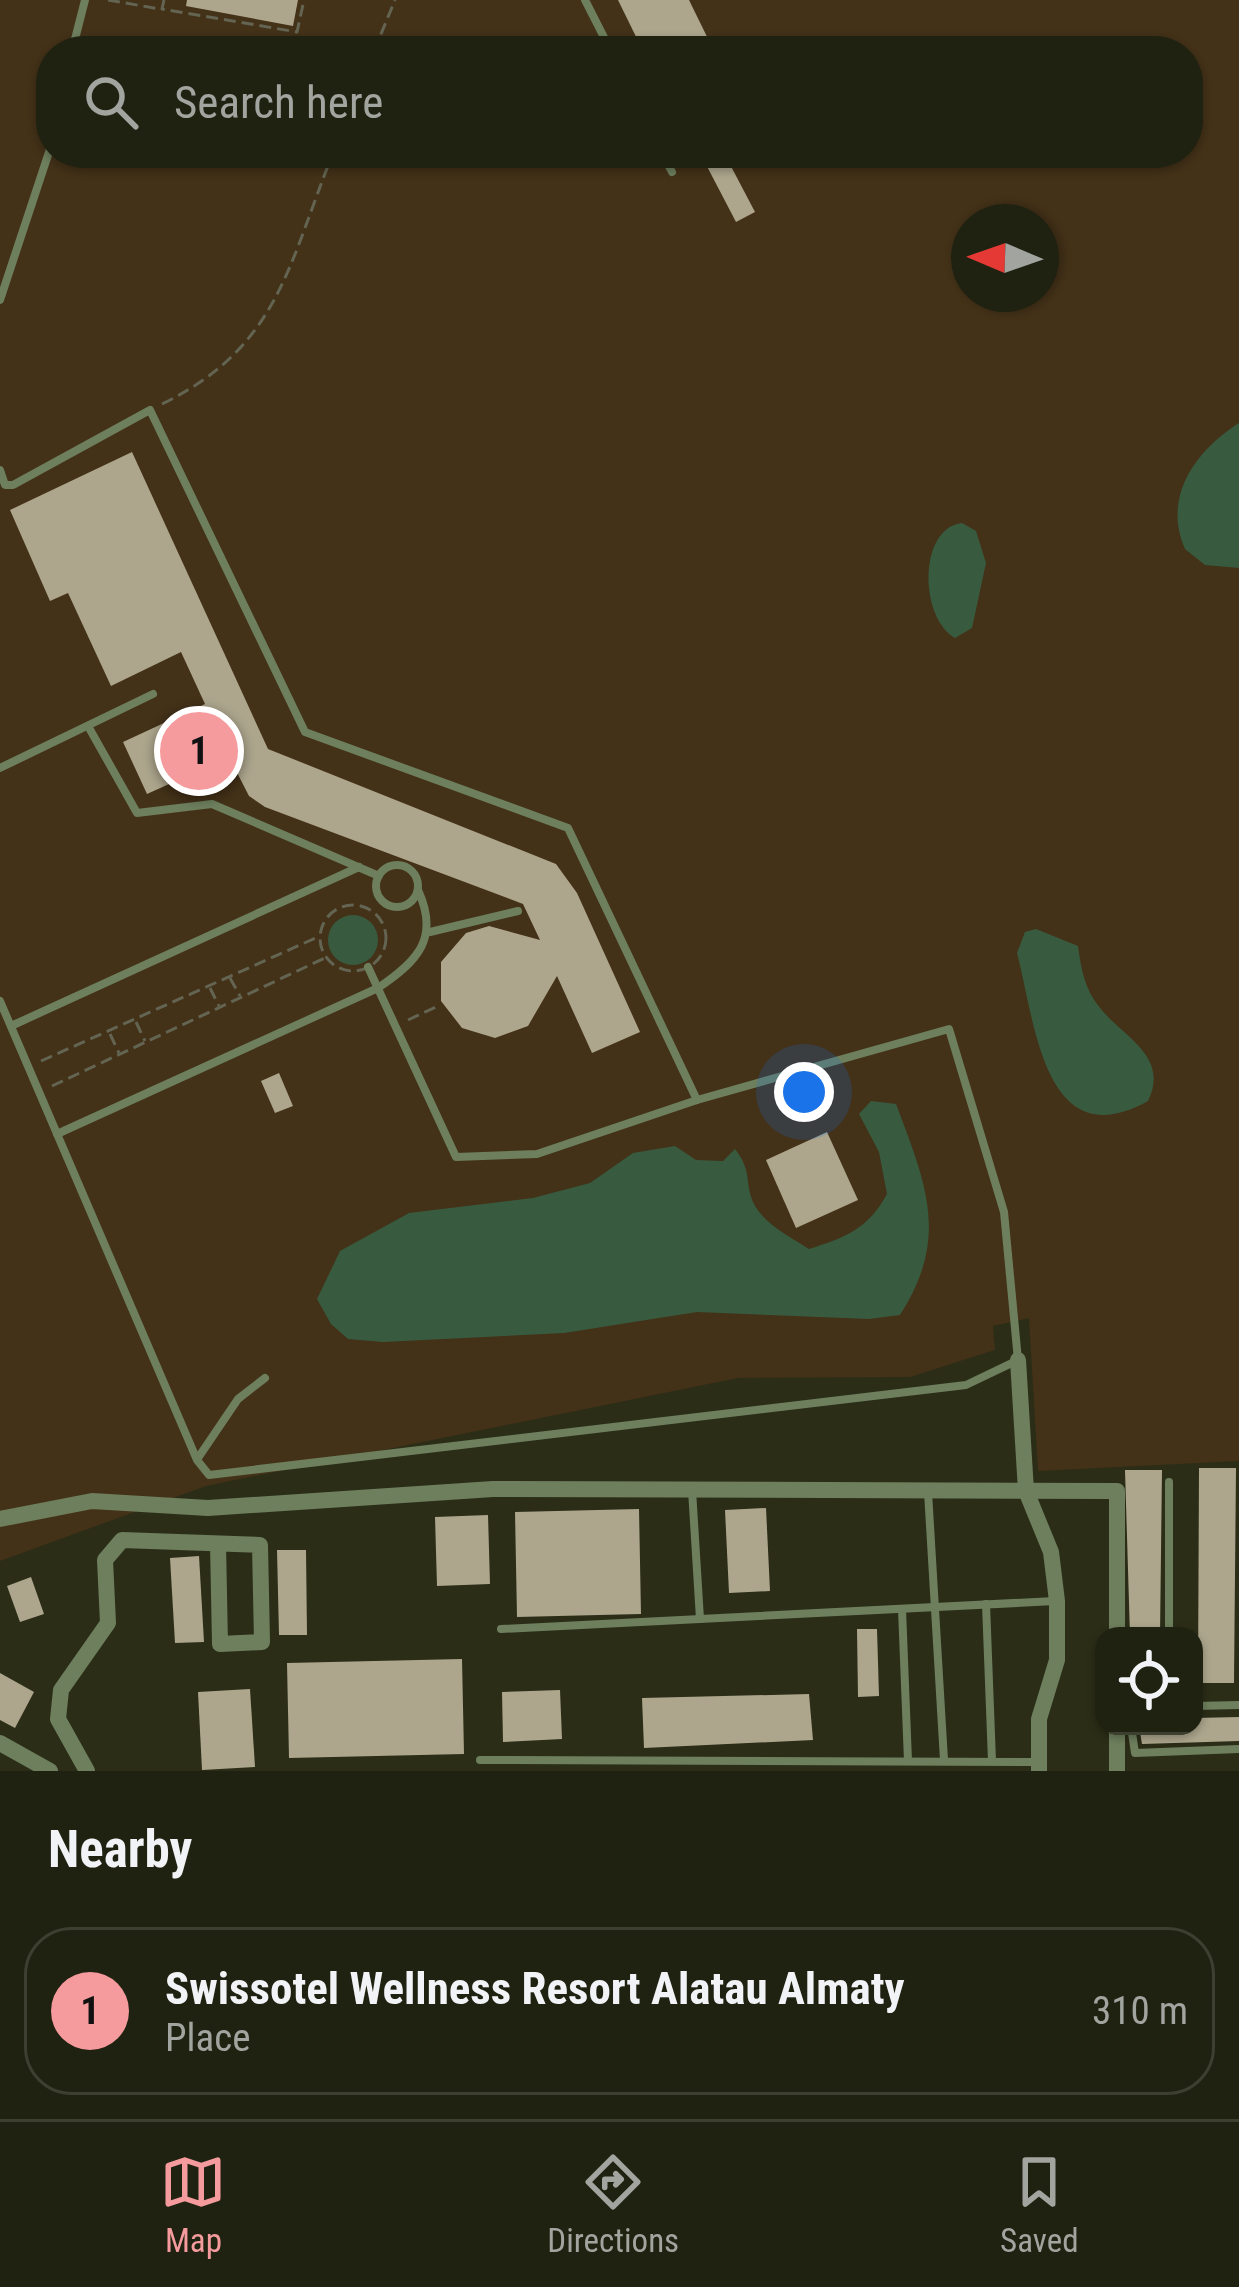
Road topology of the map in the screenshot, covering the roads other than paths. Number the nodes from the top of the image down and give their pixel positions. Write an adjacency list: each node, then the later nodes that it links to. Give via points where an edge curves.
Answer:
1 (86, 0): 3 (lane)
2 (585, 0): 4 (lane)
3 (76, 36)
4 (603, 36)
5 (44, 168): 8 (lane)
6 (670, 168): 7 (lane)
7 (672, 172)
8 (0, 300)
9 (0, 470): 22 (lane, via 5,485 14,485 150,410 305,732 568,828)
10 (153, 694): 11 (lane)
11 (88, 725): 12 (lane); 13 (lane, via 137,813 212,804)
12 (0, 768)
13 (359, 867): 14 (lane); 21 (lane)
14 (379, 875): 15 (lane, via 408,867); 15 (lane, via 378,895 393,907)
15 (418, 890): 17 (lane)
16 (518, 911): 17 (lane)
17 (430, 932): 19 (lane, via 415,963)
18 (368, 967): 19 (lane)
19 (378, 988): 22 (lane, via 456,1157 537,1154); 23 (lane)
20 (0, 1001): 21 (lane)
21 (11, 1026): 23 (lane)
22 (697, 1100): 24 (lane, via 949,1029 1004,1213)
23 (57, 1134): 26 (lane)
24 (1018, 1360): 26 (lane, via 966,1385 209,1475); 30 (street)
25 (265, 1378): 26 (lane, via 238,1399)
26 (197, 1460)
27 (1169, 1482): 39 (lane)
28 (692, 1490): 29 (street); 31 (street, via 493,1489 208,1508 92,1501); 37 (lane)
29 (928, 1490): 30 (street); 35 (lane)
30 (1026, 1490): 33 (street, via 1051,1552); 38 (street, via 1117,1491)
31 (0, 1519)
32 (218, 1544): 32 (street, via 220,1644 262,1642 260,1545); 53 (street, via 122,1540 105,1560 108,1623 61,1690 58,1719)
33 (1057, 1601): 34 (lane); 51 (street, via 1058,1660 1039,1719)
34 (986, 1604): 35 (lane); 50 (lane)
35 (938, 1607): 36 (lane); 49 (lane)
36 (902, 1609): 37 (lane); 48 (lane)
37 (700, 1619): 40 (lane)
38 (1117, 1627)
39 (1169, 1627)
40 (501, 1629)
41 (1239, 1705): 42 (lane)
42 (1203, 1706)
43 (1117, 1735): 54 (street)
44 (1132, 1735): 46 (lane, via 1135,1753)
45 (0, 1743): 52 (street)
46 (1239, 1749)
47 (479, 1760): 48 (lane)
48 (908, 1760): 49 (lane)
49 (944, 1760): 50 (lane)
50 (992, 1762): 51 (lane)
51 (1038, 1766)
52 (50, 1771)
53 (87, 1771)
54 (1117, 1771)

